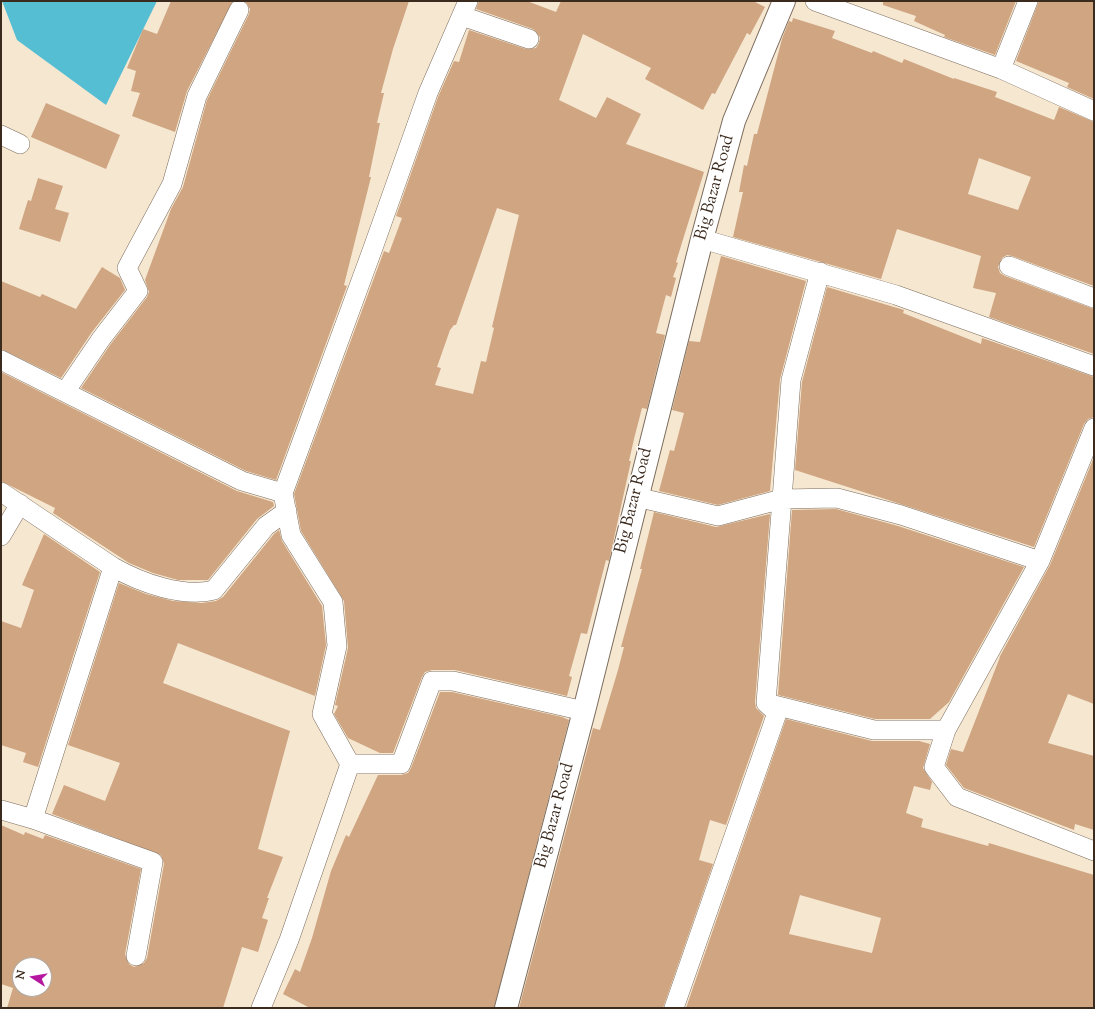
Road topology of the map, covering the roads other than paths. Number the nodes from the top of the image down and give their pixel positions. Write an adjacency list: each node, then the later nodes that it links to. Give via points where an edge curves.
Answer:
1 (784, 1): 11 (street, Big Bazar Road, via 734,121)
2 (815, 1): 7 (street)
3 (1028, 1): 7 (street)
4 (465, 9): 6 (street); 20 (street, via 428,93)
5 (239, 10): 17 (street, via 197,96 172,184 127,268 138,292 101,339)
6 (529, 40)
7 (1001, 69): 8 (street)
8 (1094, 111)
9 (1, 135): 10 (street)
10 (20, 144)
11 (702, 239): 13 (street); 21 (street, Big Bazar Road)
12 (1009, 266): 14 (street)
13 (820, 272): 16 (street, via 896,295); 22 (street, via 791,380)
14 (1094, 298)
15 (1, 360): 17 (street)
16 (1094, 366)
17 (65, 392): 20 (street, via 242,481)
18 (1094, 428): 26 (street)
19 (1, 492): 23 (street)
20 (283, 493): 24 (street)
21 (636, 497): 22 (street, via 718,516); 29 (street, Big Bazar Road)
22 (782, 499): 26 (street, via 837,498 901,515); 28 (street)
23 (20, 504): 25 (street); 27 (street)
24 (287, 511): 27 (street, via 266,526 214,590 202,593 162,588 128,576); 31 (street, via 291,535 334,602 336,646 322,714)
25 (1, 536)
26 (1040, 561): 30 (street)
27 (113, 567): 33 (street)
28 (766, 703): 30 (street, via 874,730); 38 (street, via 776,713)
29 (584, 711): 31 (street, via 454,681 432,681 401,764); 37 (street, Big Bazar Road)
30 (946, 730): 34 (street, via 934,767 957,797)
31 (350, 764): 36 (street, via 289,940)
32 (1, 810): 33 (street)
33 (33, 819): 35 (street, via 153,862)
34 (1094, 851)
35 (136, 956)
36 (261, 1008)
37 (506, 1008)
38 (674, 1008)

